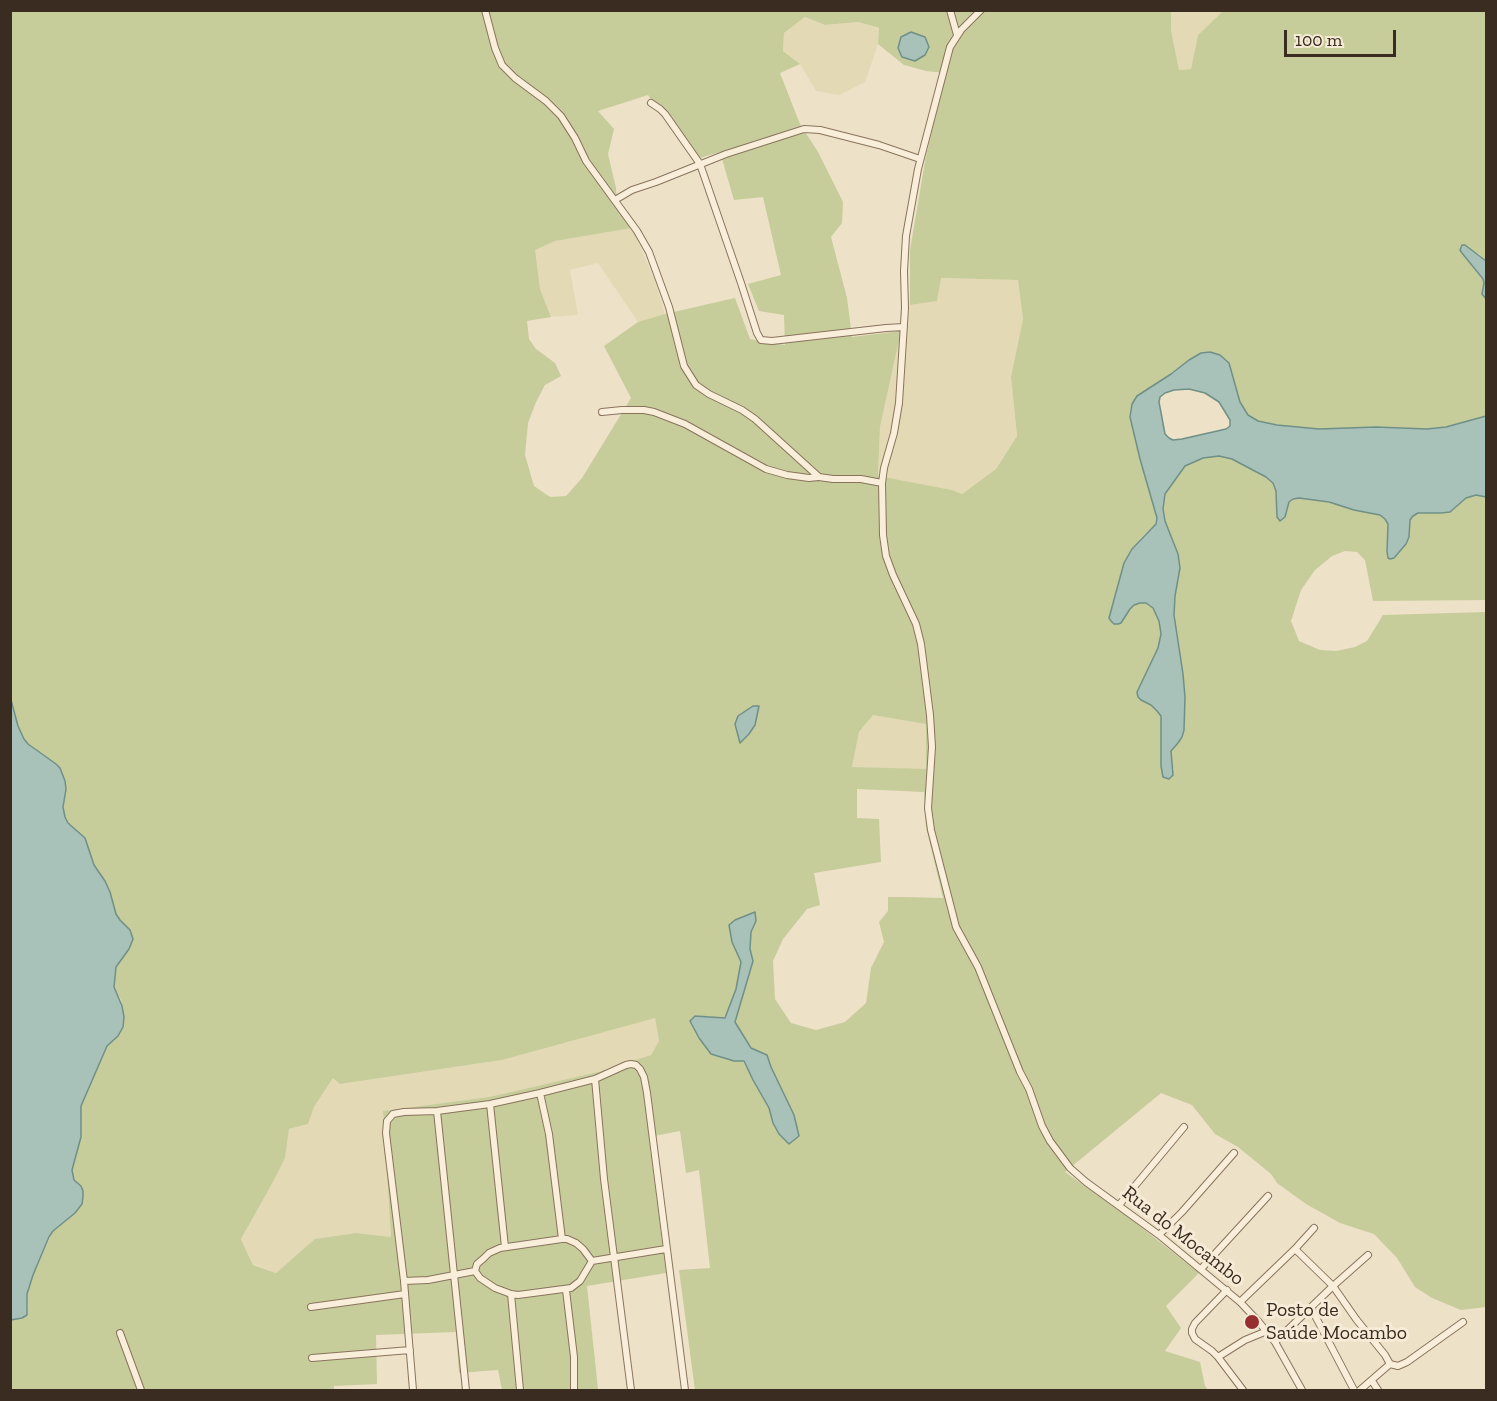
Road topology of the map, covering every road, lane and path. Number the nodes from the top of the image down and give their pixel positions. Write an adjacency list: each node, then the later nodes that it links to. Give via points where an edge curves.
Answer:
1 (485, 10): 8 (street, via 502,65 561,116 586,161)
2 (950, 10): 4 (street)
3 (981, 10): 4 (street)
4 (957, 35): 6 (street, Rua do Mocambo, via 950,47)
5 (651, 103): 7 (street, via 665,114)
6 (920, 159): 7 (street, via 808,128); 9 (street, Rua do Mocambo, via 906,236)
7 (700, 164): 8 (street); 9 (street, via 761,340)
8 (615, 200): 11 (street, via 653,260 684,366 692,381 755,419)
9 (904, 327): 12 (street, Rua do Mocambo, via 899,403)
10 (602, 412): 11 (street, via 654,412 685,424 766,469)
11 (819, 477): 12 (street)
12 (882, 483): 20 (street, Rua do Mocambo, via 886,556 921,644 932,747 929,821 953,916 1050,1141 1076,1174)
13 (595, 1079): 14 (street); 25 (street, via 631,1064 644,1077); 28 (street)
14 (540, 1093): 15 (street); 23 (street)
15 (490, 1104): 16 (street); 24 (street)
16 (437, 1111): 32 (street); 33 (street, via 393,1114 387,1121)
17 (1184, 1127): 20 (street)
18 (1234, 1153): 22 (street)
19 (1268, 1196): 30 (street)
20 (1119, 1205): 22 (street, Rua do Mocambo)
21 (1314, 1228): 26 (street)
22 (1159, 1235): 30 (street, Rua do Mocambo)
23 (562, 1239): 24 (street); 29 (street, via 584,1248)
24 (505, 1247): 31 (street, via 489,1253)
25 (666, 1249): 28 (street); 57 (street)
26 (1295, 1250): 34 (street); 39 (street)
27 (1368, 1255): 34 (street)
28 (614, 1258): 29 (street); 56 (street)
29 (592, 1261): 35 (street, via 580,1281)
30 (1201, 1269): 36 (street, Rua do Mocambo)
31 (475, 1271): 32 (street); 38 (street, via 484,1281)
32 (453, 1274): 33 (street); 53 (street)
33 (404, 1281): 37 (street)
34 (1333, 1286): 41 (street); 49 (street)
35 (566, 1290): 38 (street); 55 (street)
36 (1227, 1290): 39 (street, Rua do Mocambo); 47 (street, via 1192,1329 1195,1340)
37 (405, 1294): 40 (street); 46 (street)
38 (511, 1294): 54 (street)
39 (1240, 1302): 43 (street, Rua do Mocambo)
40 (311, 1306)
41 (1311, 1308): 45 (street); 60 (street)
42 (1462, 1322): 49 (street, via 1403,1364)
43 (1267, 1331): 45 (street, Rua do Mocambo); 47 (street)
44 (120, 1333): 51 (street)
45 (1275, 1342): 59 (street, Rua do Mocambo)
46 (410, 1350): 48 (street); 52 (street)
47 (1218, 1357): 58 (street)
48 (312, 1358)
49 (1390, 1364): 50 (street)
50 (1371, 1381): 61 (street); 62 (street)
51 (141, 1390)
52 (413, 1390)
53 (466, 1390)
54 (520, 1390)
55 (574, 1390)
56 (631, 1390)
57 (685, 1390)
58 (1243, 1390)
59 (1302, 1390)
60 (1354, 1390)
61 (1360, 1390)
62 (1378, 1390)

